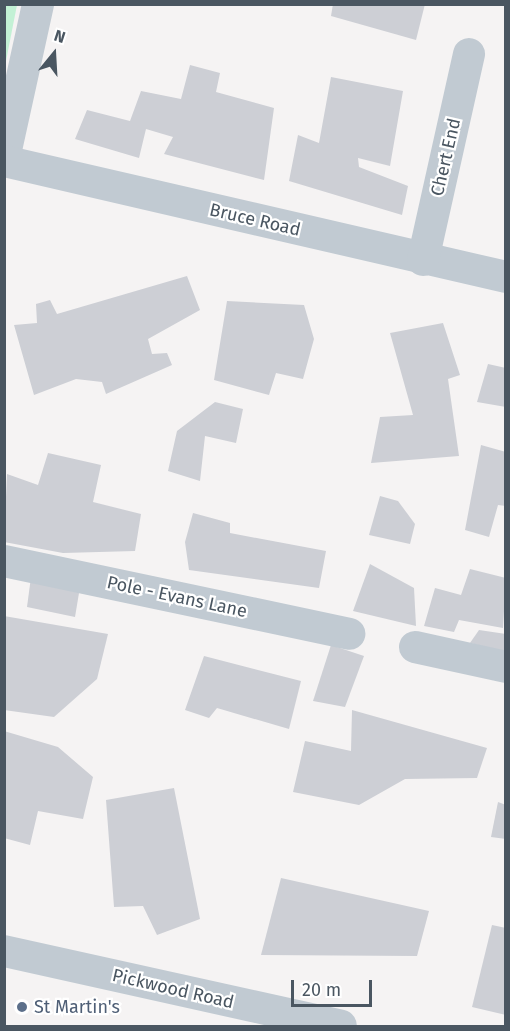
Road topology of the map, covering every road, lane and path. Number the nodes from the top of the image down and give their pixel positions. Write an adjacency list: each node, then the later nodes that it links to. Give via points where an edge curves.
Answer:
1 (38, 4): 3 (street)
2 (469, 54): 4 (street, Chert End)
3 (4, 160): 4 (street, Bruce Road)
4 (423, 260): 5 (street, Bruce Road)
5 (506, 277)
6 (4, 561): 7 (street, Pole - Evans Lane)
7 (349, 634)
8 (415, 647): 9 (street)
9 (506, 667)
10 (4, 951): 11 (street, Pickwood Road)
11 (341, 1026)

